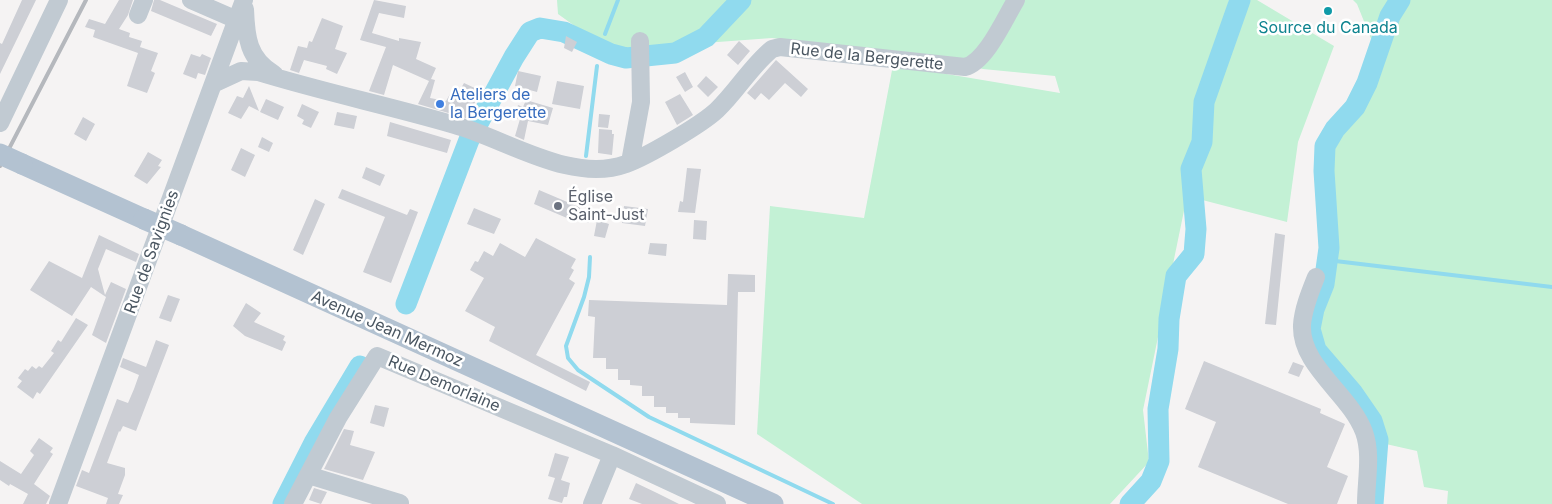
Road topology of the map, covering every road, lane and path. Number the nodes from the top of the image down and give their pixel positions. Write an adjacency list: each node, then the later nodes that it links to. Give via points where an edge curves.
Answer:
1 (60, 0): 9 (street)
2 (191, 0): 5 (street)
3 (244, 0): 5 (street, Rue de Savignies); 7 (street, Rue de la Bergerette, via 247,43 252,54 265,68)
4 (1016, 0): 11 (street, Rue de la Bergerette, via 983,55 965,67 780,47 772,49 716,111)
5 (237, 20): 8 (street, Rue de Savignies)
6 (641, 51): 11 (street, via 642,102)
7 (288, 81): 8 (street, Rue de la Bergerette, via 249,70 234,73); 11 (street, Rue de la Bergerette, via 473,131 529,154 576,166 606,168)
8 (215, 83): 16 (street, Rue de Savignies)
9 (0, 123)
10 (0, 154): 20 (main road, Avenue Jean Mermoz, bridge)
11 (630, 162)
12 (1316, 277): 21 (street, via 1303,317 1303,337 1311,358 1348,403 1364,430)
13 (612, 455): 14 (street, Rue Demorlaine, via 378,356 338,418); 18 (street); 19 (street)
14 (308, 475): 15 (street); 17 (street, Rue Demorlaine)
15 (400, 503)
16 (58, 504)
17 (293, 504)
18 (592, 504)
19 (717, 504)
20 (773, 504)
21 (1366, 504)

